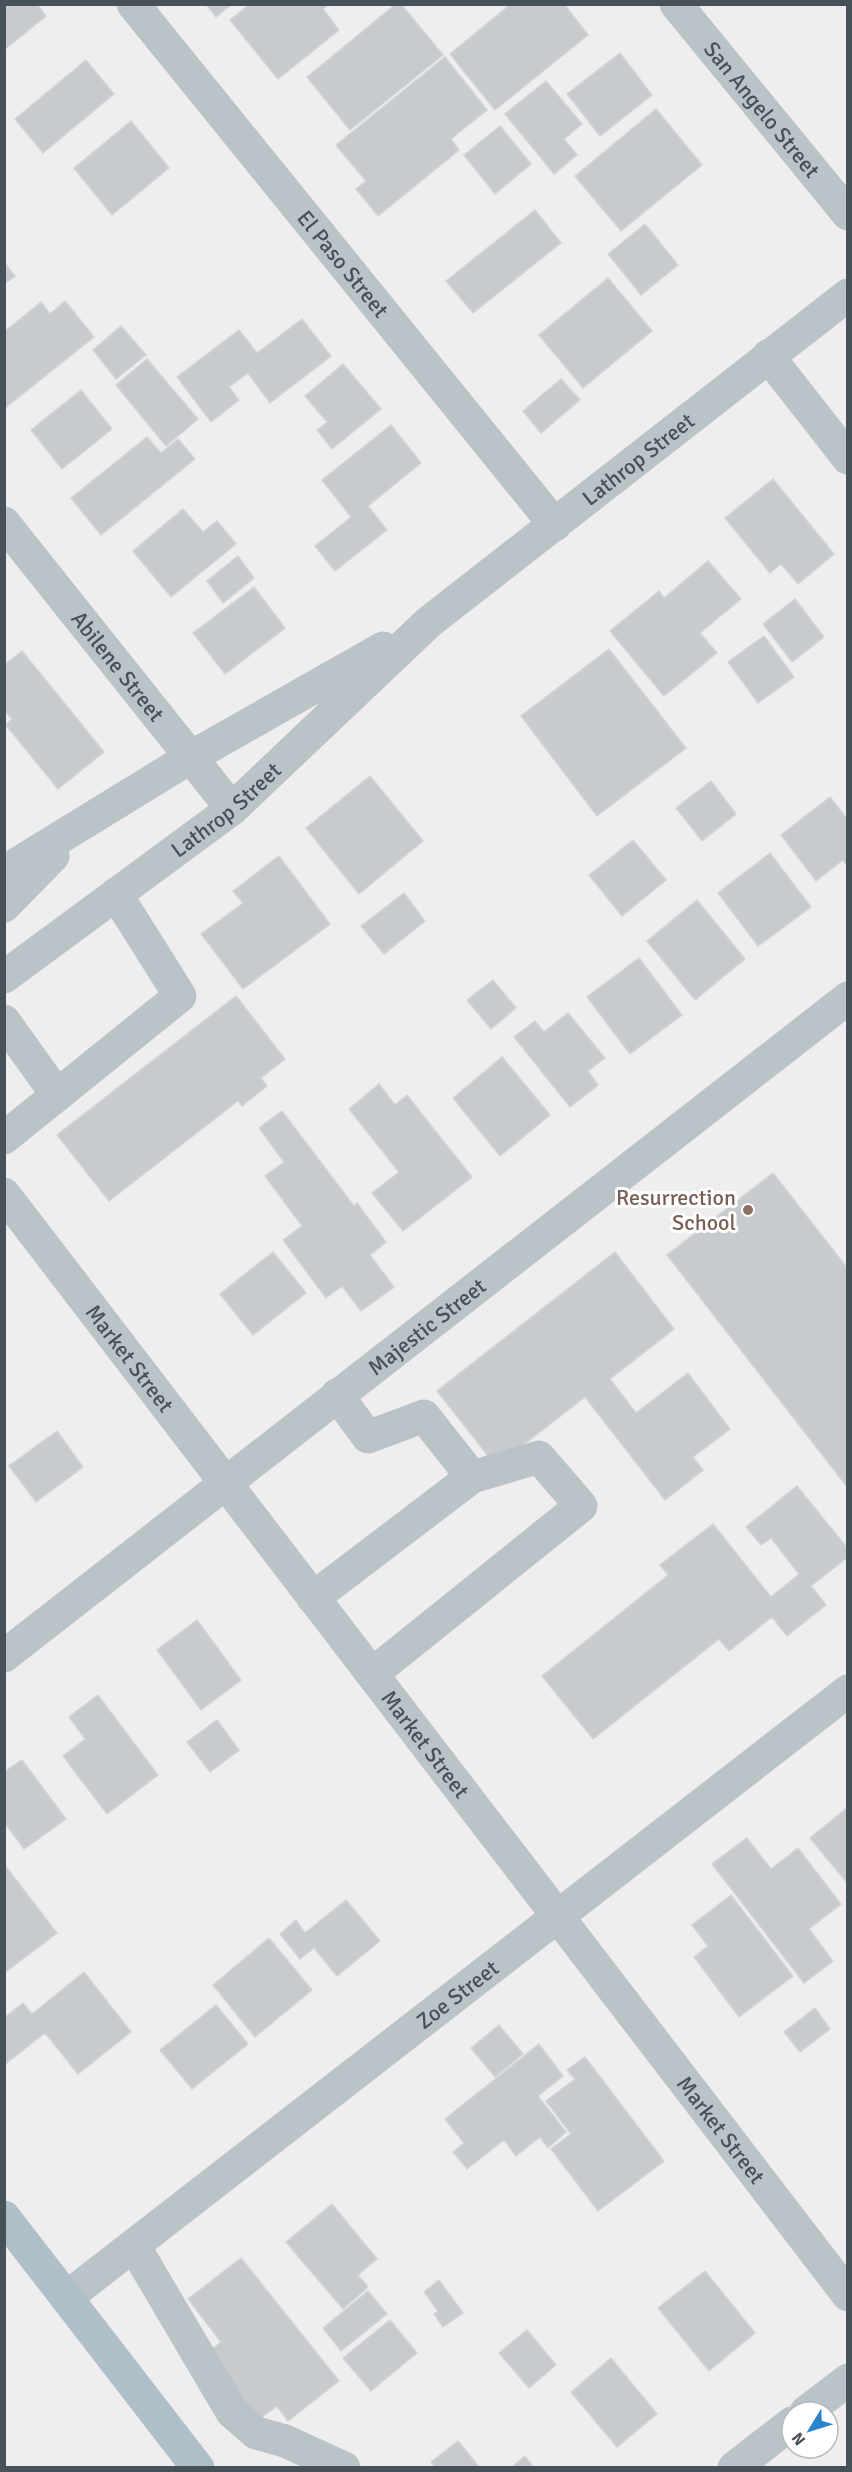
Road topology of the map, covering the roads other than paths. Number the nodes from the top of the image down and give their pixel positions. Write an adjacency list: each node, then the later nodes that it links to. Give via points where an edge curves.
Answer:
1 (133, 4): 8 (street, El Paso Street)
2 (676, 4): 3 (street, San Angelo Street)
3 (848, 214)
4 (848, 295): 5 (street, Lathrop Street)
5 (768, 356): 6 (street); 8 (street, Lathrop Street)
6 (848, 458)
7 (4, 523): 10 (street, Abilene Street)
8 (555, 525): 9 (street, Lathrop Street)
9 (429, 622): 10 (street, Lathrop Street); 11 (street, Lathrop Street)
10 (191, 757): 11 (street, Abilene Street); 12 (street, Lathrop Street)
11 (232, 809): 14 (street, Lathrop Street)
12 (86, 822): 13 (street, Lathrop Street); 15 (street)
13 (4, 872)
14 (116, 894): 16 (street, Lathrop Street); 19 (street, via 180,996)
15 (4, 906)
16 (4, 977)
17 (848, 998): 22 (street, Majestic Street)
18 (4, 1022): 19 (street)
19 (57, 1095): 20 (street)
20 (4, 1138)
21 (4, 1194): 24 (street, Market Street)
22 (337, 1395): 23 (street, via 368,1437 424,1416); 24 (street, Majestic Street)
23 (472, 1477): 25 (street); 27 (street, via 539,1457 581,1506)
24 (224, 1484): 25 (street, Market Street); 26 (street, Majestic Street)
25 (313, 1598): 27 (street, Market Street)
26 (4, 1656)
27 (372, 1674): 29 (street, Market Street)
28 (848, 1691): 29 (street, Zoe Street)
29 (558, 1916): 31 (street, Zoe Street); 32 (street, Market Street)
30 (4, 2217): 33 (main road)
31 (134, 2246): 33 (street, Zoe Street); 38 (street, via 232,2412 256,2433 285,2441)
32 (848, 2295)
33 (67, 2297): 37 (main road)
34 (848, 2380): 35 (street)
35 (822, 2400)
36 (780, 2432): 39 (street)
37 (198, 2468)
38 (344, 2468)
39 (734, 2468)

